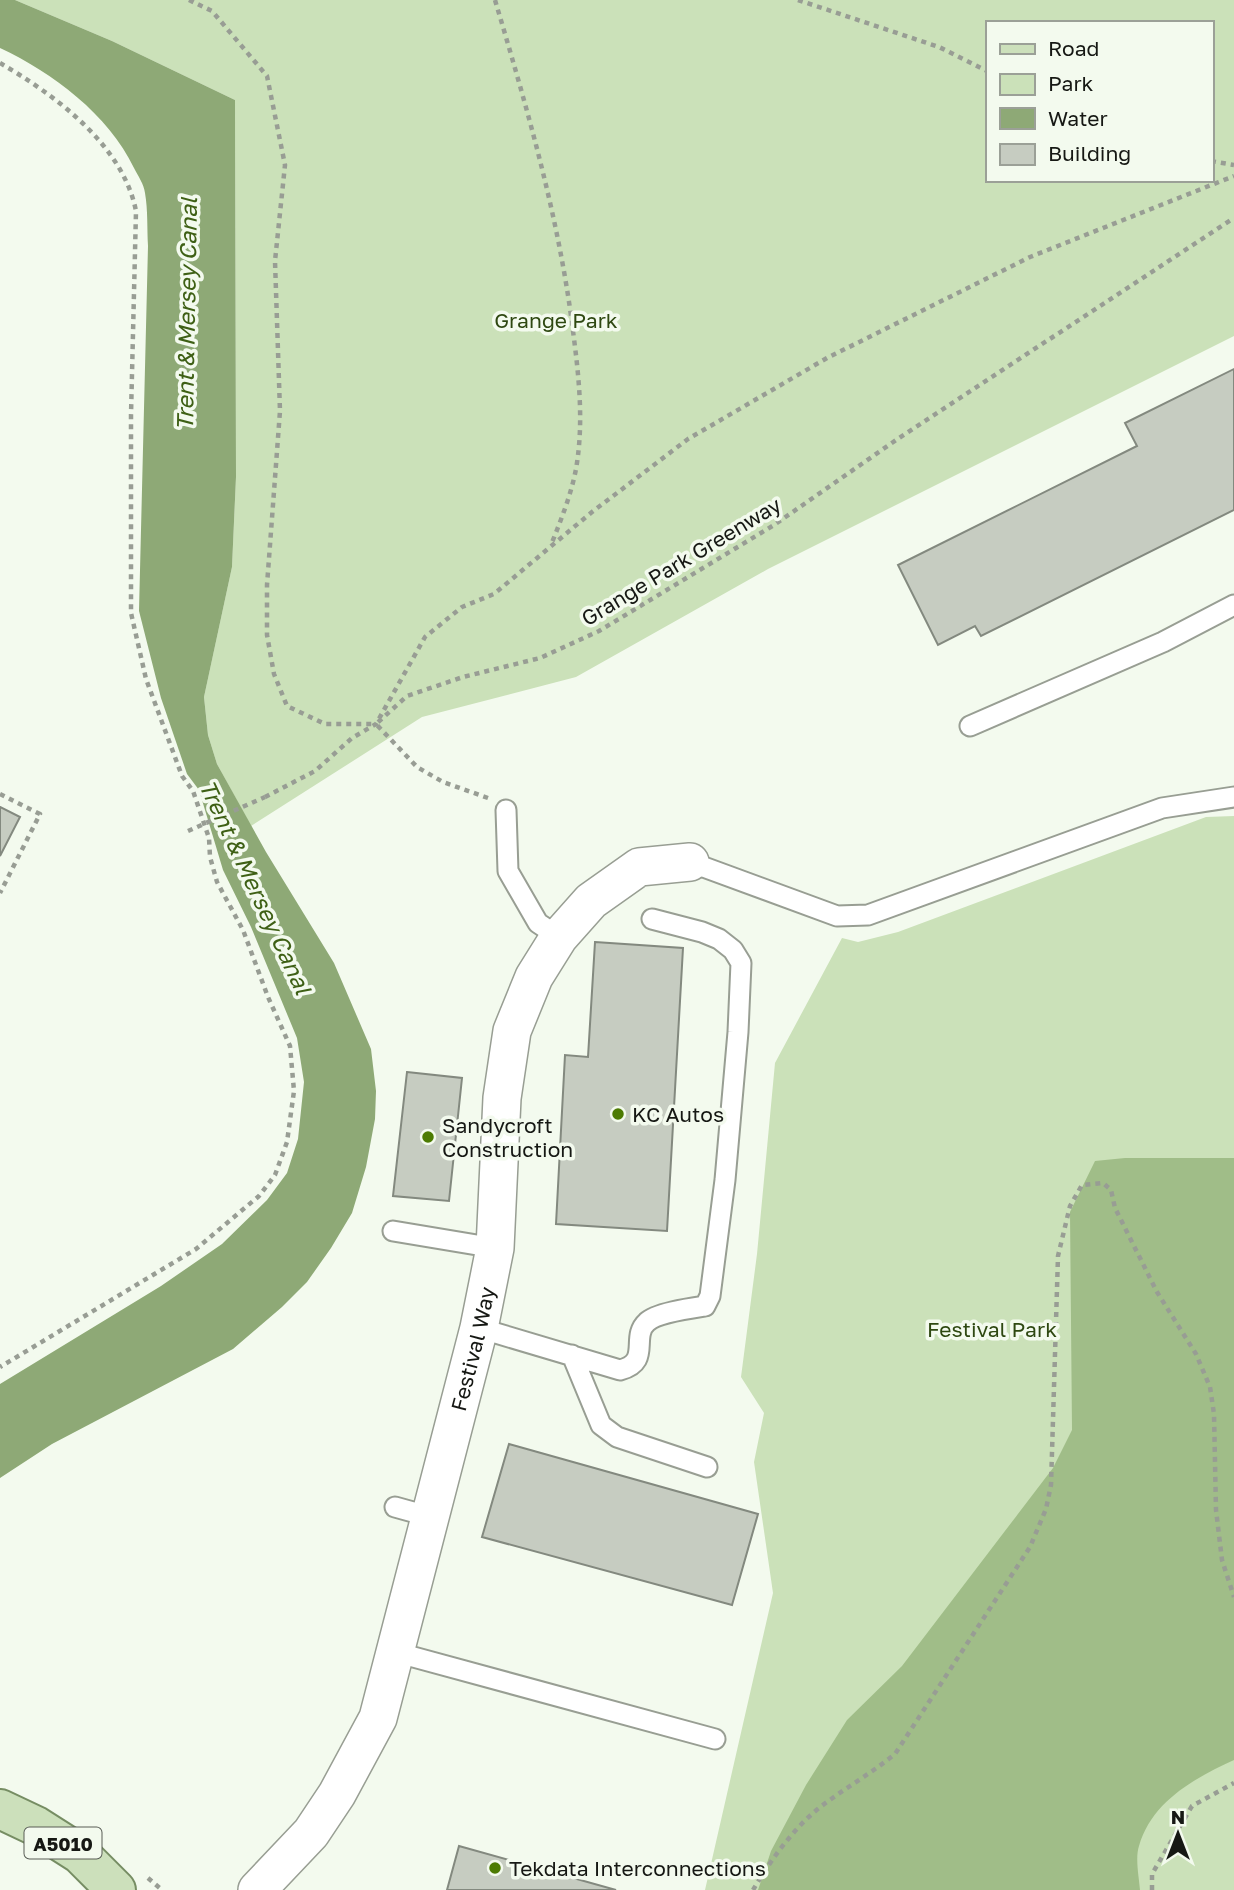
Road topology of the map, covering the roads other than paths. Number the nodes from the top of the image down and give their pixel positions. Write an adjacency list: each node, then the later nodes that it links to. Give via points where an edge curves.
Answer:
1 (1234, 605): 2 (lane, via 1163,642)
2 (970, 726)
3 (1234, 797): 5 (lane, via 1162,808 869,915 837,916)
4 (506, 810): 7 (lane, via 508,871 538,923)
5 (690, 862): 7 (street, Festival Way, via 639,867 591,901)
6 (652, 919): 11 (lane, via 719,939 741,963 725,1180 710,1296 705,1306 647,1321 636,1362 629,1368 620,1370)
7 (559, 937): 9 (street, Festival Way, via 534,977 512,1031 502,1098)
8 (393, 1231): 9 (lane)
9 (495, 1248): 10 (street, Festival Way)
10 (479, 1328): 11 (lane); 14 (street, Festival Way)
11 (572, 1355): 12 (lane, via 601,1425 617,1437)
12 (707, 1467)
13 (395, 1507): 14 (lane)
14 (431, 1517): 15 (street, Festival Way)
15 (395, 1652): 16 (lane); 19 (street, Festival Way, via 378,1718 337,1794 311,1833)
16 (715, 1739)
17 (0, 1809): 18 (main road, A5010)
18 (130, 1882)
19 (263, 1888)

